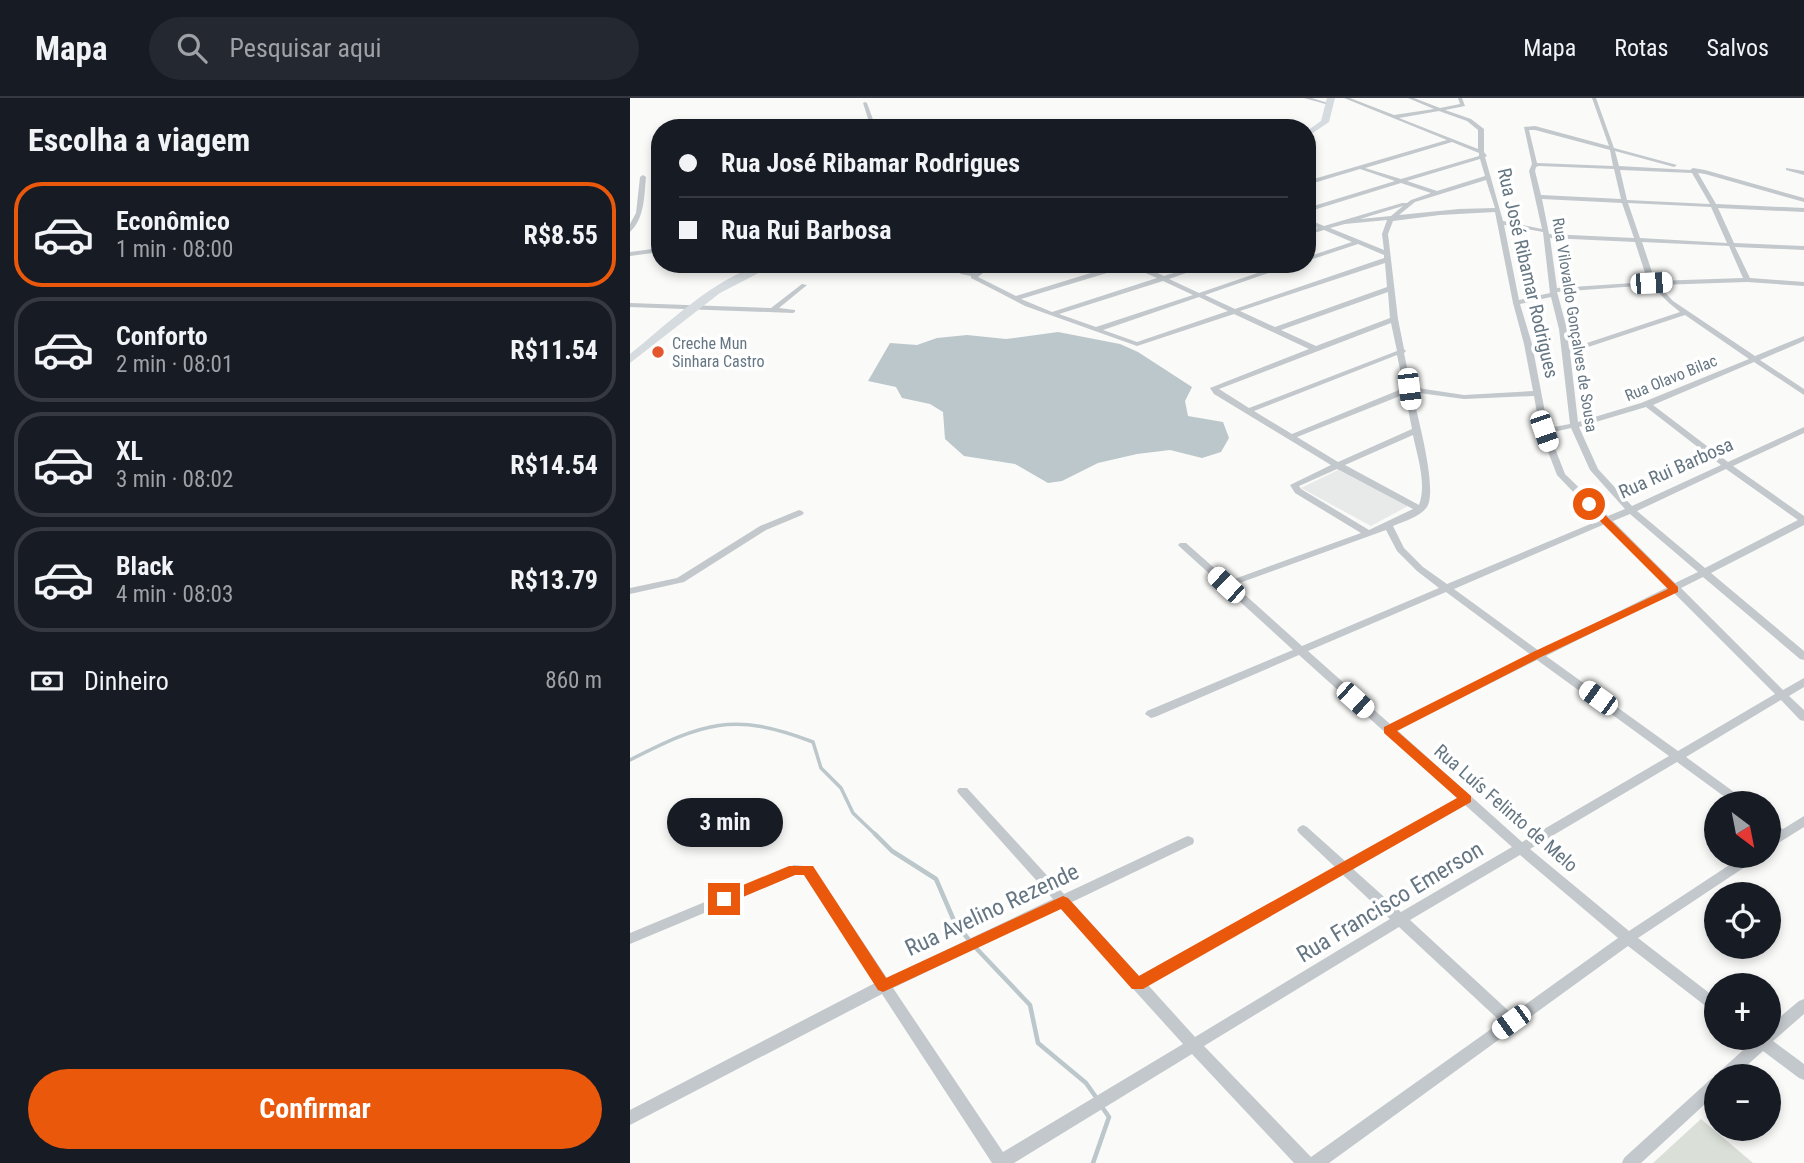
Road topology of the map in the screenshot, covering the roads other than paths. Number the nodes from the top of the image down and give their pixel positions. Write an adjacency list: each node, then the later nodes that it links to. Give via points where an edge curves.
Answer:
1 (1307, 98): 6 (street)
2 (1346, 98): 9 (street)
3 (1410, 98): 8 (street)
4 (1460, 98): 8 (street, via 1463,105)
5 (1594, 98): 13 (street)
6 (1330, 101): 11 (main road, via 1325,122)
7 (865, 103): 10 (street)
8 (1437, 108): 9 (street); 14 (street, Rua José Ribamar Rodrigues, via 1477,125)
9 (1394, 117): 12 (street)
10 (871, 119)
11 (1316, 128)
12 (1454, 140): 14 (street); 17 (street)
13 (1612, 148): 15 (street, Rua Vilovaldo Gonçalves de Sousa, via 1526,128); 16 (street); 19 (street)
14 (1483, 154): 22 (street, Rua José Ribamar Rodrigues); 24 (street)
15 (1535, 165): 16 (street); 27 (street, Rua Vilovaldo Gonçalves de Sousa, via 1532,171)
16 (1615, 166): 19 (street); 28 (street)
17 (1361, 168): 23 (street); 24 (street)
18 (1788, 169): 20 (street)
19 (1696, 171): 29 (street); 31 (street)
20 (1804, 173)
21 (643, 177): 40 (street, via 639,213)
22 (1489, 177): 25 (street); 33 (street, Rua José Ribamar Rodrigues)
23 (1316, 180)
24 (1402, 181): 25 (street); 32 (street)
25 (1436, 193): 30 (street)
26 (1804, 195): 29 (street)
27 (1539, 197): 28 (street); 42 (street, Rua Vilovaldo Gonçalves de Sousa)
28 (1624, 199): 31 (street); 43 (street)
29 (1800, 199): 34 (street)
30 (1413, 201): 35 (street); 36 (street)
31 (1713, 204): 34 (street); 45 (street)
32 (1316, 207)
33 (1498, 210): 35 (street, via 1448,210); 37 (street, Rua José Ribamar Rodrigues)
34 (1804, 211)
35 (1390, 220): 36 (street); 50 (street)
36 (1342, 222): 39 (street)
37 (1500, 222): 42 (street); 68 (street, Rua José Ribamar Rodrigues)
38 (1316, 225): 39 (street)
39 (1323, 228): 41 (street); 44 (street)
40 (630, 230)
41 (1316, 230)
42 (1546, 234): 43 (street); 65 (street, Rua Vilovaldo Gonçalves de Sousa)
43 (1638, 240): 45 (street); 61 (street)
44 (1358, 242): 49 (street); 50 (street)
45 (1733, 245): 46 (street); 60 (street)
46 (1804, 248)
47 (651, 251): 48 (street)
48 (630, 254)
49 (1316, 256)
50 (1386, 257): 64 (street); 73 (street)
51 (743, 273): 70 (main road)
52 (963, 273): 58 (street)
53 (978, 273): 58 (street)
54 (1100, 273): 67 (street)
55 (1150, 273): 59 (street)
56 (1182, 273): 59 (street)
57 (1264, 273): 66 (street)
58 (974, 274): 67 (street)
59 (1164, 279): 66 (street); 75 (street)
60 (1747, 280): 61 (street); 62 (street)
61 (1651, 283): 65 (street); 74 (street)
62 (1804, 284)
63 (804, 285): 71 (street)
64 (1392, 288): 76 (street); 78 (street)
65 (1555, 292): 68 (street); 82 (street, Rua Vilovaldo Gonçalves de Sousa)
66 (1197, 295): 73 (street); 77 (street)
67 (1014, 299): 75 (street)
68 (1516, 303): 88 (street, Rua José Ribamar Rodrigues)
69 (630, 305): 70 (street)
70 (699, 306): 71 (street); 84 (main road)
71 (774, 309): 72 (street)
72 (793, 311)
73 (1234, 312): 77 (street, via 1143,343); 78 (street)
74 (1686, 312): 82 (street); 83 (street)
75 (1052, 314): 77 (street)
76 (1394, 319): 80 (street); 81 (street)
77 (1095, 330)
78 (1273, 330): 80 (street)
79 (1804, 338): 83 (street, Rua Olavo Bilac)
80 (1315, 349): 91 (street, via 1214,388)
81 (1402, 351): 87 (street); 91 (street)
82 (1566, 352): 92 (street, Rua Vilovaldo Gonçalves de Sousa)
83 (1755, 358): 86 (street); 90 (street, Rua Olavo Bilac)
84 (630, 360)
85 (1804, 380): 86 (street)
86 (1793, 384): 89 (street)
87 (1409, 389): 88 (street, via 1464,397); 94 (street); 96 (street)
88 (1537, 393): 95 (street, Rua José Ribamar Rodrigues)
89 (1804, 393)
90 (1647, 404): 92 (street, Rua Olavo Bilac); 98 (street)
91 (1248, 411): 96 (street)
92 (1574, 426): 95 (street, Rua Olavo Bilac); 100 (street, Rua Vilovaldo Gonçalves de Sousa, via 1594,470)
93 (1804, 430): 98 (street, Rua Rui Barbosa)
94 (1414, 431): 97 (street); 99 (street, via 1426,480 1425,503)
95 (1544, 431): 102 (street, Rua José Ribamar Rodrigues, via 1561,475)
96 (1291, 438): 97 (street)
97 (1337, 465): 99 (street); 105 (street, via 1293,487)
98 (1729, 467): 100 (street, Rua Rui Barbosa); 103 (street)
99 (1420, 509): 104 (street)
100 (1631, 510): 102 (street, Rua Rui Barbosa); 107 (street, Rua Vilovaldo Gonçalves de Sousa)
101 (799, 513): 111 (street, via 763,528 680,580)
102 (1605, 520): 109 (street, Rua Rui Barbosa); 110 (street, Rua José Ribamar Rodrigues)
103 (1804, 520): 107 (street)
104 (1388, 525): 105 (street); 109 (street, via 1409,559)
105 (1367, 533): 108 (street)
106 (1183, 545): 108 (street, Rua Luís Felinto de Melo)
107 (1703, 574): 110 (street); 114 (street, Rua Vilovaldo Gonçalves de Sousa)
108 (1226, 585): 112 (street, Rua Luís Felinto de Melo)
109 (1447, 588): 112 (street, Rua Rui Barbosa); 113 (street)
110 (1675, 589): 113 (street); 116 (street, Rua José Ribamar Rodrigues)
111 (630, 591)
112 (1300, 650): 117 (street, Rua Rui Barbosa); 119 (street, Rua Luís Felinto de Melo)
113 (1537, 654): 119 (street); 120 (street)
114 (1804, 657)
115 (1802, 686): 116 (street, Rua Francisco Emerson)
116 (1782, 694): 118 (street, Rua José Ribamar Rodrigues); 120 (street, Rua Francisco Emerson)
117 (1151, 714)
118 (1804, 717)
119 (1388, 730): 123 (street, Rua Luís Felinto de Melo)
120 (1681, 757): 121 (street); 128 (street, Rua Francisco Emerson)
121 (1725, 791)
122 (963, 792): 131 (street)
123 (1466, 799): 128 (street, Rua Luís Felinto de Melo); 129 (street)
124 (1804, 821): 126 (street)
125 (1304, 830): 129 (street)
126 (1782, 835)
127 (1188, 841): 131 (street, Rua Avelino Rezende)
128 (1522, 849): 132 (street, Rua Francisco Emerson); 133 (street, Rua Luís Felinto de Melo)
129 (1344, 866): 132 (street); 135 (street)
130 (1734, 868): 133 (street)
131 (1063, 902): 135 (street); 136 (street, Rua Avelino Rezende)
132 (1399, 920): 139 (street); 141 (street, Rua Francisco Emerson)
133 (1628, 938): 137 (street, Rua Luís Felinto de Melo); 139 (street)
134 (630, 939): 136 (street, via 804,869 812,873)
135 (1138, 984): 141 (street)
136 (883, 986): 147 (street, Rua Avelino Rezende); 148 (street)
137 (1704, 997)
138 (1804, 1005): 140 (street)
139 (1511, 1022): 150 (street)
140 (1781, 1024)
141 (1193, 1045): 148 (street, Rua Francisco Emerson); 149 (street)
142 (1752, 1050): 144 (street)
143 (1778, 1050): 145 (street)
144 (1737, 1064)
145 (1804, 1073)
146 (1704, 1095): 151 (street)
147 (630, 1118)
148 (1001, 1163)
149 (1305, 1163)
150 (1316, 1163)
151 (1630, 1163)

